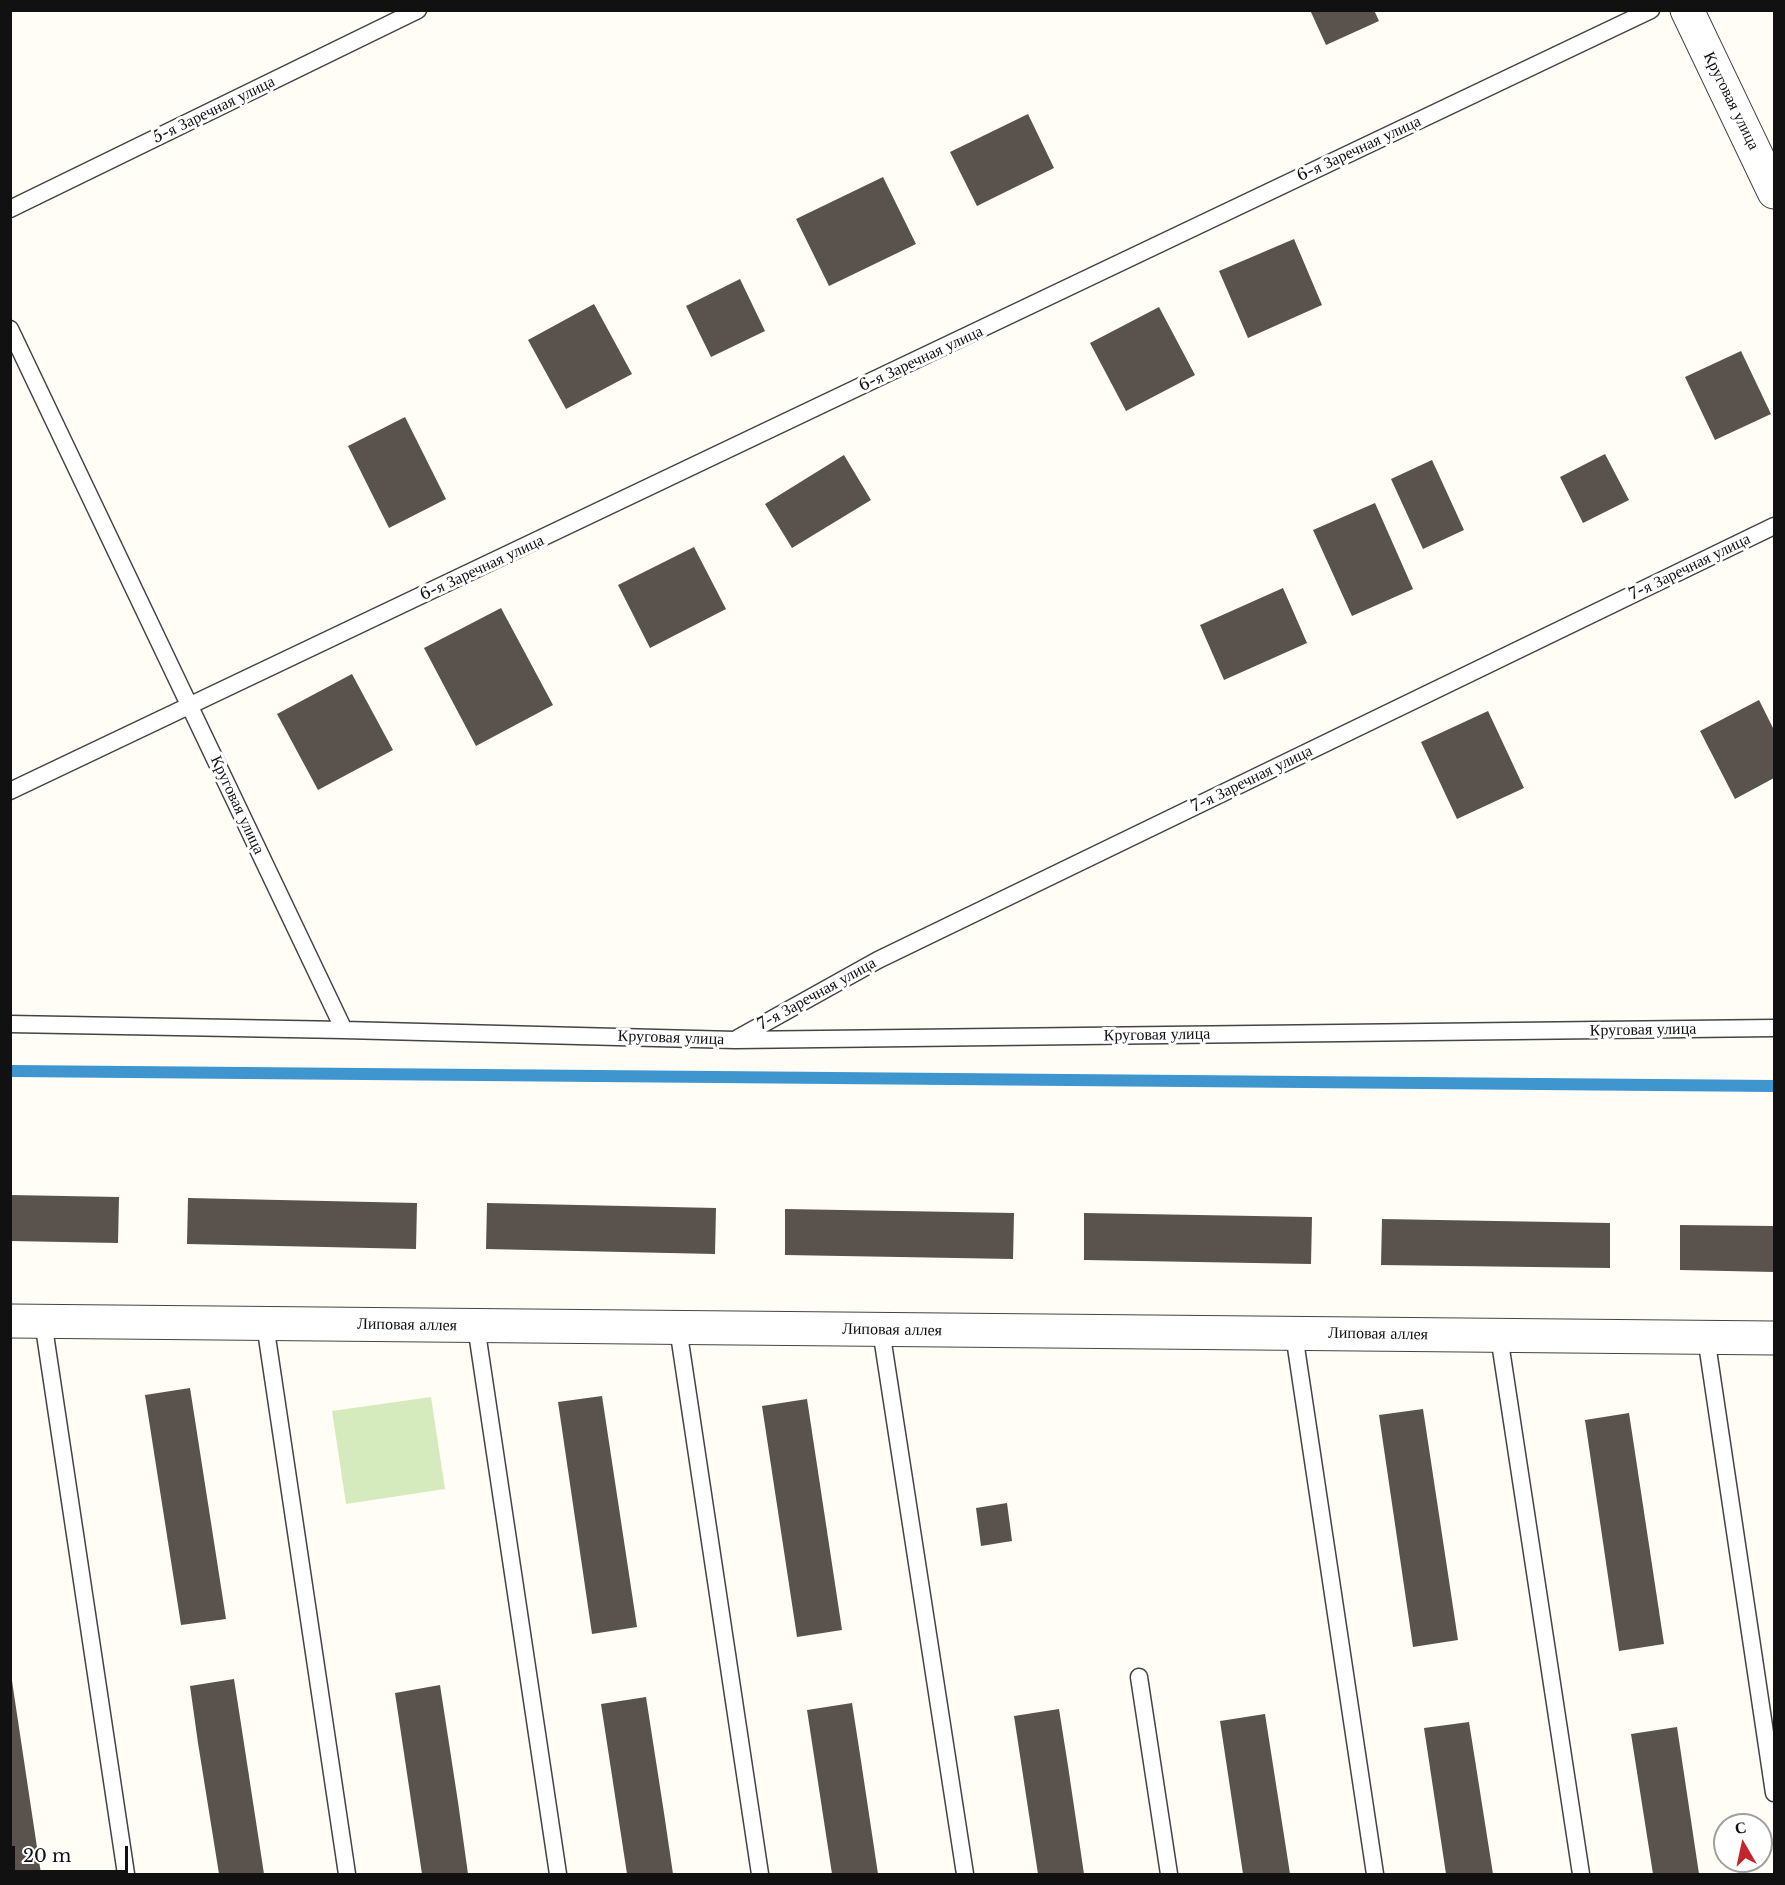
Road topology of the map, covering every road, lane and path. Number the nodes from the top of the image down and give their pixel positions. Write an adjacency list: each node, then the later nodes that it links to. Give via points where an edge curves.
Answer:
1 (418, 10): 5 (lane, 5-я Заречная улица)
2 (1651, 10): 8 (lane, 6-я Заречная улица)
3 (1687, 10): 4 (street, Круговая улица)
4 (1774, 192)
5 (10, 208)
6 (10, 329): 8 (lane, Круговая улица)
7 (1774, 526): 13 (lane, 7-я Заречная улица, via 878,960)
8 (190, 706): 9 (lane, 6-я Заречная улица); 12 (lane, Круговая улица)
9 (10, 791)
10 (10, 1024): 12 (lane)
11 (1774, 1028): 13 (lane, Круговая улица)
12 (344, 1030): 13 (lane, Круговая улица)
13 (735, 1040)
14 (10, 1321): 15 (street, Липовая аллея)
15 (43, 1322): 16 (street, Липовая аллея); 26 (lane)
16 (266, 1324): 17 (street, Липовая аллея); 27 (lane)
17 (476, 1326): 18 (street, Липовая аллея); 28 (lane)
18 (678, 1328): 19 (street, Липовая аллея); 29 (lane)
19 (881, 1330): 20 (street, Липовая аллея); 30 (lane)
20 (1294, 1334): 21 (street, Липовая аллея); 32 (lane)
21 (1499, 1336): 22 (street, Липовая аллея); 33 (lane)
22 (1706, 1338): 23 (street, Липовая аллея); 25 (lane)
23 (1774, 1338)
24 (1139, 1677): 31 (lane)
25 (1774, 1794)
26 (126, 1875)
27 (347, 1875)
28 (558, 1875)
29 (760, 1875)
30 (965, 1875)
31 (1169, 1875)
32 (1375, 1875)
33 (1581, 1875)

